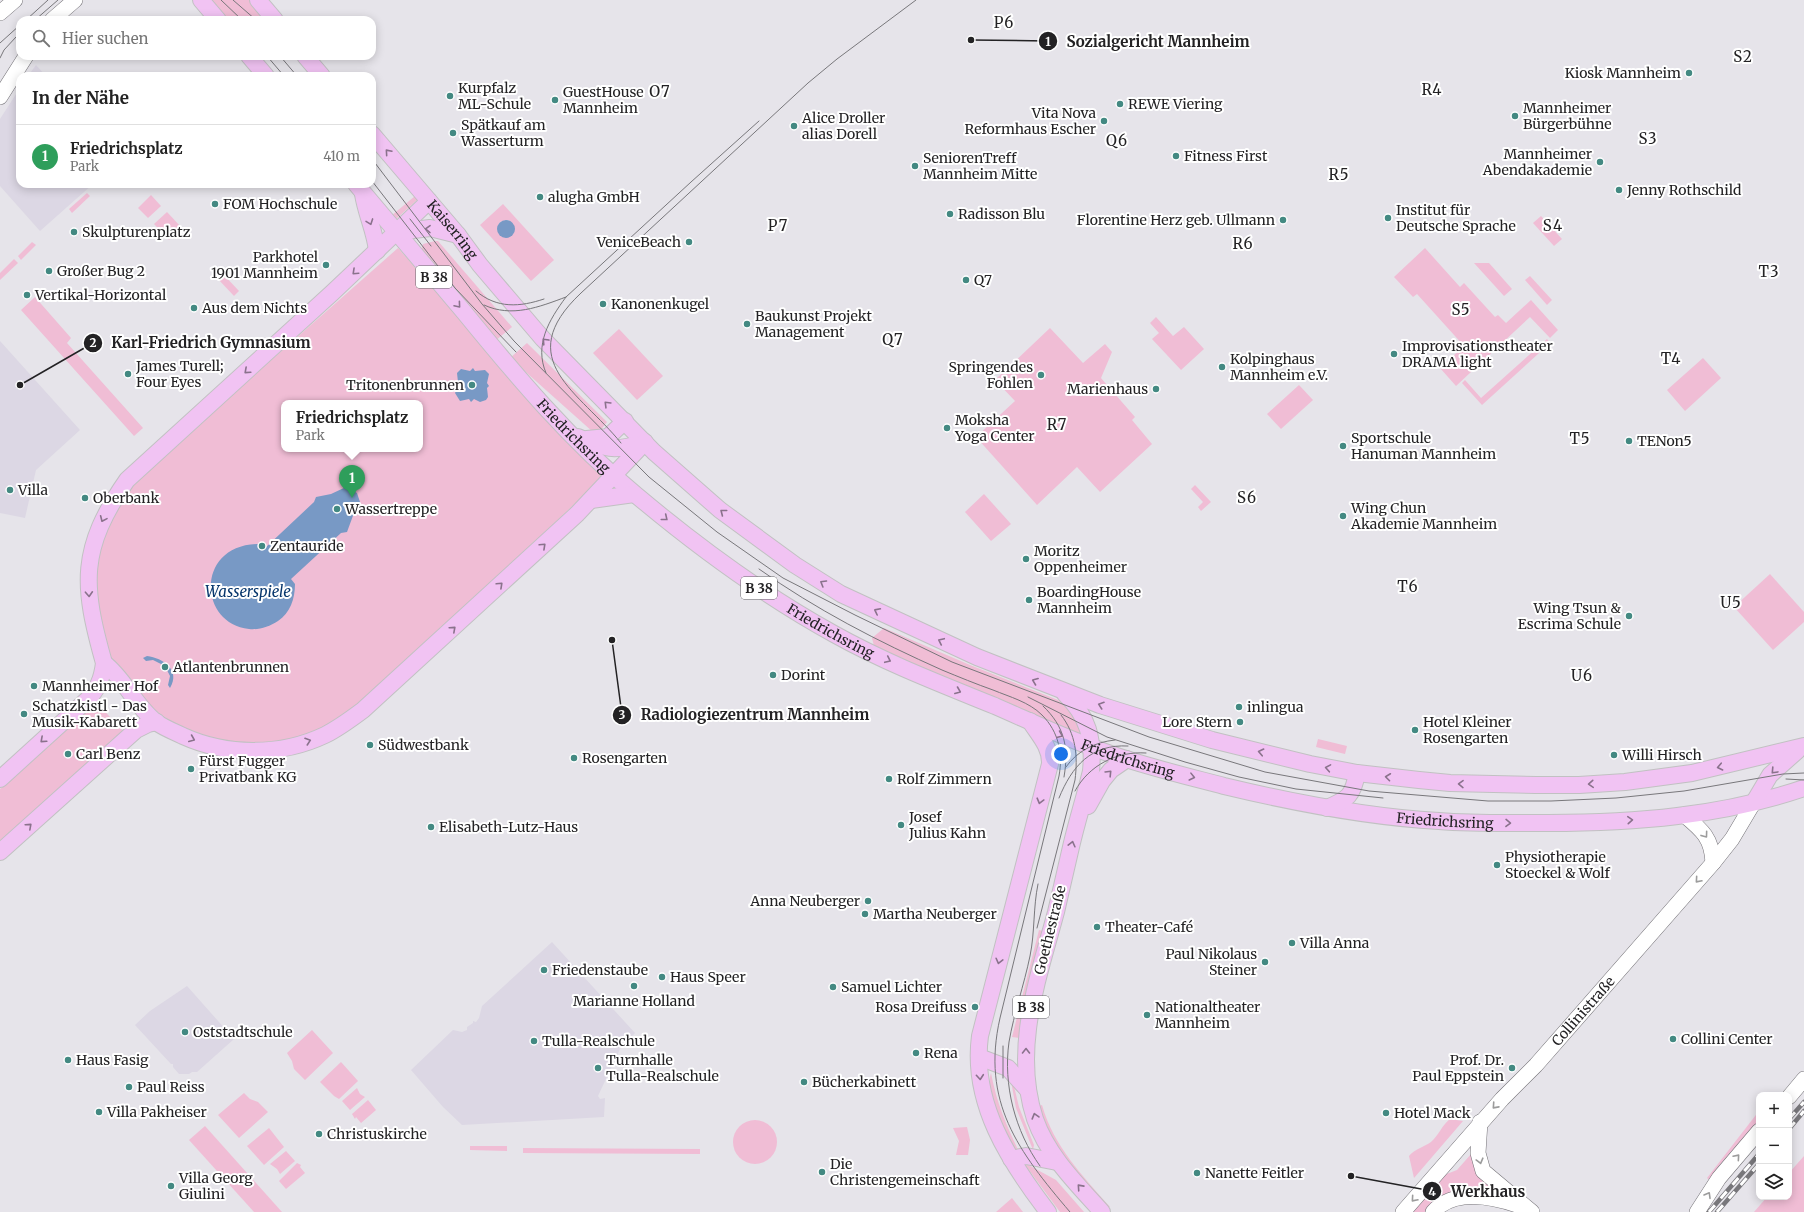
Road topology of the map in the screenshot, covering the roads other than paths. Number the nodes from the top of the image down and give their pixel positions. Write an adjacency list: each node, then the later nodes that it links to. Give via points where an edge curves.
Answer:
1 (15, 0): 5 (street)
2 (76, 0): 6 (street)
3 (201, 0): 7 (main road)
4 (258, 0): 8 (main road)
5 (0, 14)
6 (57, 16)
7 (215, 16)
8 (272, 16)
9 (23, 60): 14 (street)
10 (252, 60): 12 (main road)
11 (308, 60): 13 (main road)
12 (263, 72)
13 (319, 72)
14 (5, 82): 15 (street)
15 (0, 97)
16 (376, 139): 18 (main road, Kaiserring / B 38, one-way to 16)
17 (359, 188): 19 (main road, B 38); 21 (main road, one-way to 21, via 376,240)
18 (430, 201): 19 (main road); 20 (main road, Kaiserring / B 38)
19 (397, 232): 20 (main road, one-way to 19, via 430,228); 21 (main road); 23 (main road, Friedrichsring / B 38, one-way to 23, via 499,355)
20 (458, 235): 22 (main road, Kaiserring / B 38, one-way to 20, via 532,326)
21 (377, 251): 30 (main road, one-way to 30, via 142,465 113,499 96,535 90,555 88,578 89,608)
22 (625, 422): 24 (main road, via 608,437); 25 (main road, B 38); 26 (main road)
23 (568, 433): 24 (main road); 27 (main road, Friedrichsring / B 38)
24 (584, 440): 26 (main road, via 605,448)
25 (645, 442): 26 (main road); 27 (main road); 31 (main road, B 38, one-way to 25, via 977,657 841,594 795,566 720,510)
26 (620, 449): 27 (main road)
27 (614, 475): 28 (main road, Friedrichsring / B 38); 29 (main road)
28 (634, 494): 29 (main road); 32 (main road, Friedrichsring / B 38, one-way to 32, via 721,562 819,626 922,677)
29 (590, 500): 33 (main road, one-way to 29, via 198,742 240,751 270,750 308,742 324,735 364,710)
30 (104, 663): 33 (main road); 38 (main road, one-way to 38, via 97,690)
31 (1062, 692): 34 (main road, B 38, via 1081,712); 37 (main road, one-way to 31, via 1212,740)
32 (1030, 721): 34 (main road, Friedrichsring / B 38, one-way to 34); 46 (main road, one-way to 46, via 1047,747 1050,764 980,1036)
33 (157, 722): 44 (main road, one-way to 33, via 136,730)
34 (1092, 747): 36 (main road, Friedrichsring); 42 (main road, Goethestraße / B 38, via 1091,771)
35 (1803, 747): 37 (main road, one-way to 37, via 1692,773 1579,785 1450,783); 40 (main road, one-way to 40, via 1770,775)
36 (1127, 759): 41 (main road, Friedrichsring, one-way to 41, via 1269,797); 42 (main road, one-way to 36, via 1090,805 1102,781 1111,770)
37 (1358, 773): 41 (main road, via 1350,795 1344,801)
38 (0, 779)
39 (1804, 788): 40 (main road, Friedrichsring)
40 (1754, 802): 43 (main road, Friedrichsring); 45 (street, Collinistraße, via 1732,839)
41 (1325, 808): 43 (main road, Friedrichsring, one-way to 43, via 1439,821 1503,823 1577,823)
42 (1080, 814): 48 (main road, Goethestraße / B 38, one-way to 42, via 1028,1021)
43 (1684, 815): 45 (street, one-way to 45, via 1709,839)
44 (0, 852)
45 (1713, 863): 50 (street, Collinistraße, one-way to 50, via 1536,1065)
46 (979, 1057): 48 (main road, via 1008,1068); 52 (main road, one-way to 52, via 981,1083 988,1111)
47 (1804, 1079): 49 (street)
48 (1028, 1090): 53 (main road, Goethestraße / B 38, one-way to 48, via 1035,1119)
49 (1792, 1093)
50 (1480, 1122): 54 (street, one-way to 54, via 1478,1153 1483,1171); 57 (street, Collinistraße, one-way to 57)
51 (1756, 1135): 59 (street, one-way to 51, via 1719,1178)
52 (1011, 1159): 53 (main road, via 1027,1156); 55 (main road)
53 (1057, 1162): 56 (main road, Goethestraße / B 38, one-way to 53)
54 (1530, 1210): 58 (street, via 1483,1197 1452,1199 1442,1203)
55 (1048, 1212)
56 (1102, 1212)
57 (1403, 1212)
58 (1433, 1212)
59 (1697, 1212)

